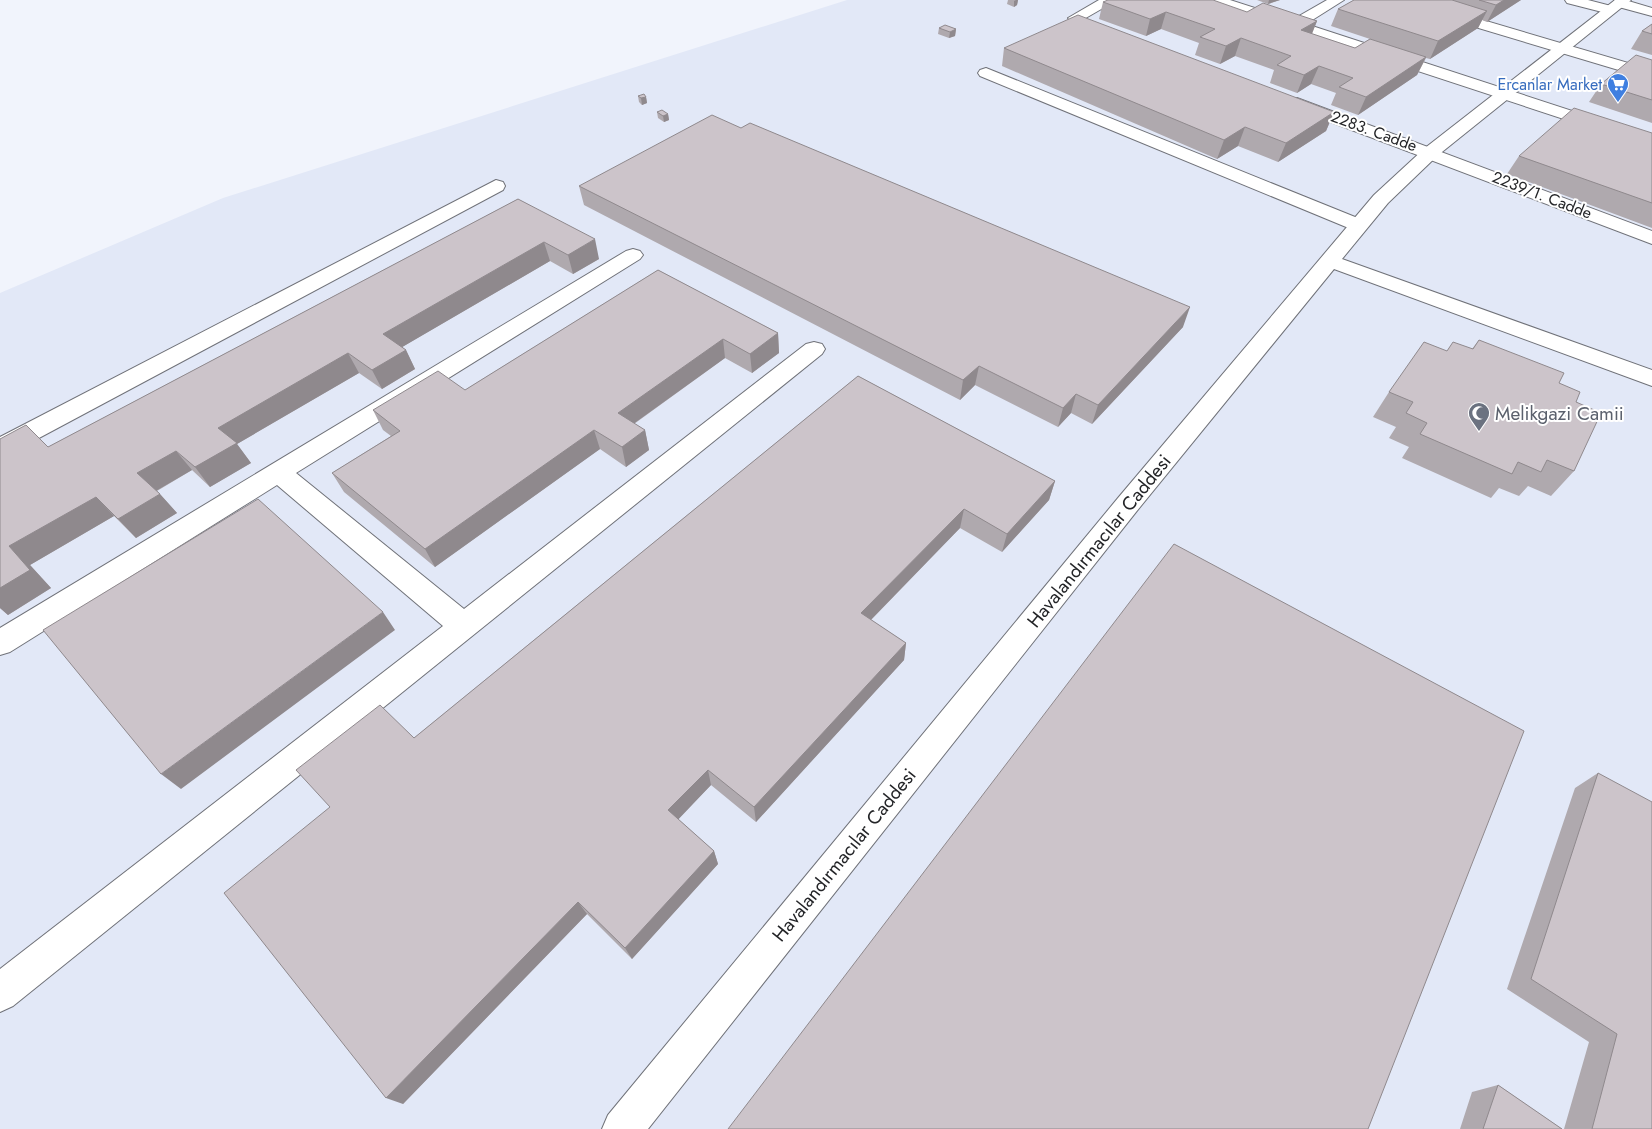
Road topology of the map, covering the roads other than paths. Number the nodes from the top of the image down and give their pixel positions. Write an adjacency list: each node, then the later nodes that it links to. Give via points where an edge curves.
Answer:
1 (1110, 0): 9 (street, via 1076,16 1075,20)
2 (1216, 0): 8 (street)
3 (1336, 0): 8 (street)
4 (1400, 0): 10 (street)
5 (1572, 0): 6 (street)
6 (1618, 4): 7 (street); 10 (street, Havalandırmacılar Caddesi)
7 (1652, 12)
8 (1294, 25): 13 (street)
9 (1118, 37)
10 (1563, 48): 12 (street); 13 (street, Havalandırmacılar Caddesi)
11 (986, 73): 18 (street)
12 (1652, 75)
13 (1506, 93): 15 (street); 16 (street, Havalandırmacılar Caddesi)
14 (1284, 98): 16 (street, 2283. Cadde)
15 (1652, 143)
16 (1431, 152): 18 (street, Havalandırmacılar Caddesi); 19 (street, 2239/1. Cadde)
17 (496, 186): 24 (street)
18 (1358, 225): 21 (street, Havalandırmacılar Caddesi)
19 (1652, 238)
20 (633, 255): 25 (street)
21 (1330, 261): 23 (street); 29 (street, Havalandırmacılar Caddesi, via 1127,505)
22 (814, 349): 26 (street)
23 (1652, 378)
24 (0, 448)
25 (279, 474): 26 (street); 27 (street)
26 (464, 626): 28 (street)
27 (0, 644)
28 (0, 993)
29 (622, 1129)

